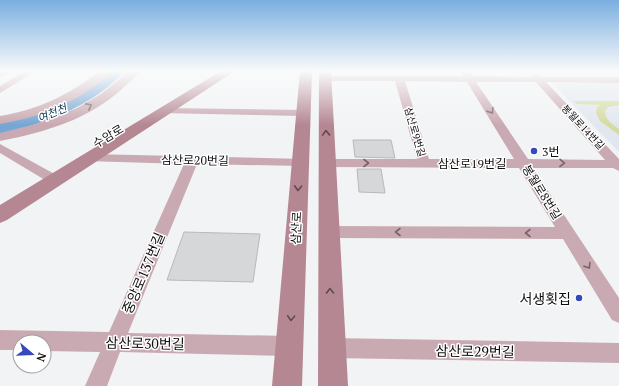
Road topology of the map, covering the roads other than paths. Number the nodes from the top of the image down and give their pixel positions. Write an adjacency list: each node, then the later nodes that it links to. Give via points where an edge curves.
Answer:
1 (84, 89): 12 (street, via 64,102 17,118)
2 (114, 89): 13 (street, one-way to 2, via 54,123 90,106)
3 (187, 89): 22 (main road, 수암로)
4 (200, 89): 10 (main road, 수암로)
5 (312, 89): 11 (main road, 삼산로)
6 (320, 89): 18 (main road, one-way to 6)
7 (402, 89): 19 (street, 삼산로9번길)
8 (476, 89): 20 (street, 봉월로8번길, one-way to 20)
9 (548, 89): 21 (street, 봉월로14번길)
10 (165, 111): 11 (street); 15 (main road, 수암로)
11 (303, 113): 17 (main road, 삼산로)
12 (0, 120)
13 (0, 137)
14 (0, 148): 22 (street)
15 (89, 158): 16 (street, 삼산로20번길); 22 (main road, 수암로)
16 (192, 160): 17 (street, 삼산로20번길); 29 (street, 중앙로137번길)
17 (300, 162): 30 (main road, 삼산로, one-way to 30)
18 (327, 163): 19 (street, 삼산로19번길, one-way to 19); 25 (main road)
19 (424, 163): 20 (street, 삼산로19번길)
20 (523, 163): 21 (street, 삼산로19번길, one-way to 21); 26 (street, 봉월로8번길)
21 (618, 165)
22 (50, 177): 23 (main road, 수암로); 24 (main road, 수암로)
23 (0, 201)
24 (0, 215)
25 (328, 232): 26 (street, one-way to 25); 31 (main road, one-way to 25)
26 (567, 233): 27 (street, 봉월로8번길, one-way to 27)
27 (619, 314)
28 (0, 340): 29 (street, 삼산로30번길)
29 (113, 343): 30 (street, 삼산로30번길); 33 (street, 중앙로137번길)
30 (289, 346): 34 (main road, 삼산로)
31 (331, 348): 32 (street, 삼산로29번길); 35 (main road)
32 (619, 353)
33 (96, 386)
34 (287, 386)
35 (333, 386)

